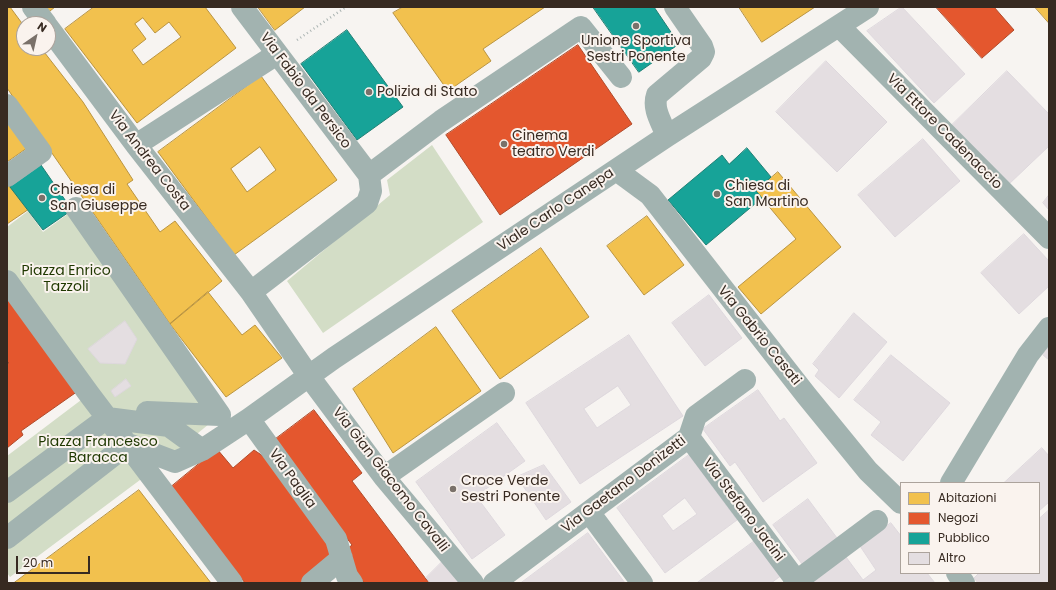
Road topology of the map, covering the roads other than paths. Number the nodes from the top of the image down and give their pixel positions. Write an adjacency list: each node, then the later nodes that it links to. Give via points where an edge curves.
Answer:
1 (33, 7): 5 (street)
2 (242, 7): 8 (street, Via Fabio da Persico)
3 (675, 7): 11 (street, via 704,52 701,58 657,95 655,109)
4 (868, 7): 6 (street, Viale Carlo Canepa)
5 (40, 16)
6 (839, 26): 11 (street, Viale Carlo Canepa); 17 (street, Via Ettore Cadenaccio)
7 (56, 38): 12 (street, Via Andrea Costa)
8 (277, 54): 12 (street); 14 (street, Via Fabio da Persico)
9 (621, 77): 14 (street, via 581,27 441,121)
10 (7, 105): 15 (street, via 41,152)
11 (667, 136): 13 (street, Viale Carlo Canepa)
12 (136, 145): 19 (street, Via Andrea Costa)
13 (616, 170): 21 (street, Viale Carlo Canepa); 31 (street, Via Gabrio Casati, via 650,195 815,407 868,471)
14 (369, 175): 19 (street, via 371,191 366,203)
15 (7, 176)
16 (76, 208): 25 (street, via 220,415)
17 (1049, 238)
18 (7, 281): 25 (street)
19 (251, 292): 21 (street, Via Andrea Costa)
20 (1049, 328): 29 (street, via 1028,355)
21 (308, 375): 24 (street, Viale Carlo Canepa); 28 (street, Via Gian Giacomo Cavalli)
22 (745, 380): 26 (street, Via Gaetano Donizetti, via 696,416)
23 (504, 393): 28 (street)
24 (249, 419): 27 (street, Viale Carlo Canepa); 35 (street, Via Paglia)
25 (114, 426): 27 (street, via 169,426); 27 (street, Viale Carlo Canepa, via 175,462); 30 (street); 34 (street); 38 (street)
26 (689, 437): 32 (street, Via Gaetano Donizetti); 37 (street, Via Stefano Jacini)
27 (202, 450)
28 (384, 477): 41 (street, Via Gian Giacomo Cavalli)
29 (952, 482)
30 (7, 492)
31 (900, 502)
32 (589, 512): 42 (street, Via Gaetano Donizetti); 43 (street)
33 (877, 521): 37 (street)
34 (7, 538)
35 (339, 548): 39 (street); 40 (street, Via Paglia, via 347,576)
36 (958, 574): 44 (street)
37 (796, 582)
38 (232, 583)
39 (312, 583)
40 (352, 583)
41 (473, 583)
42 (494, 583)
43 (642, 583)
44 (964, 583)

